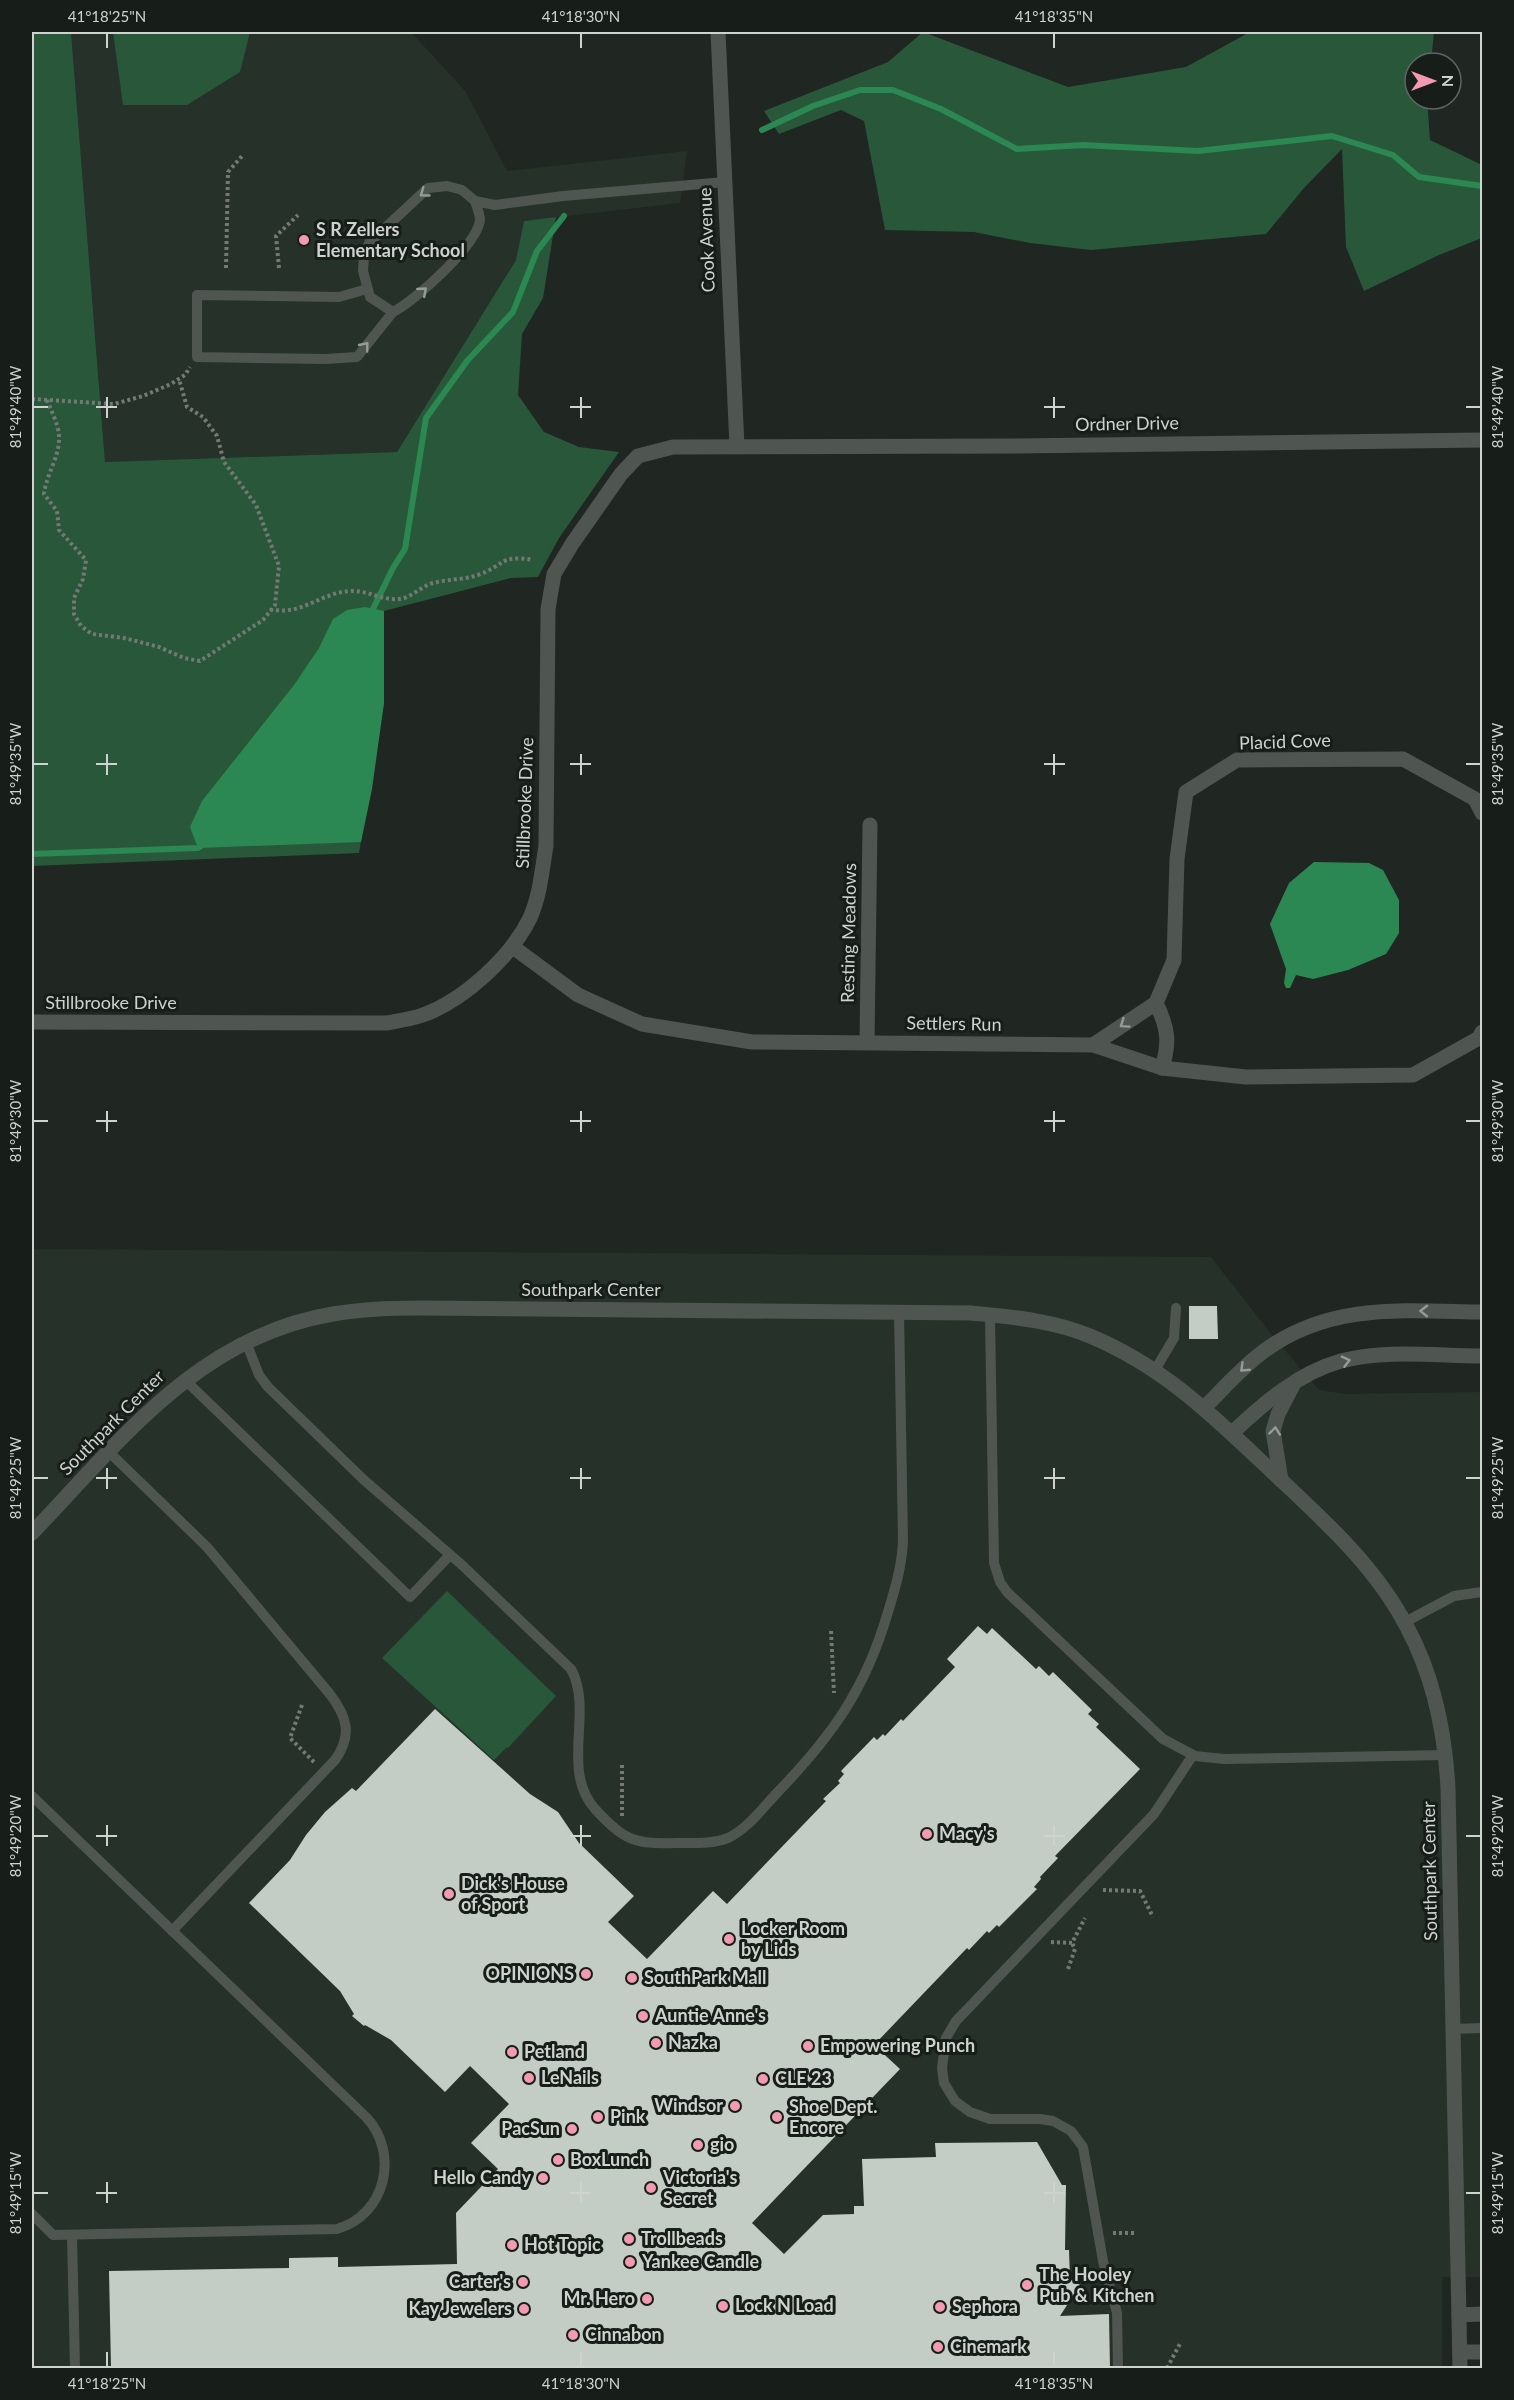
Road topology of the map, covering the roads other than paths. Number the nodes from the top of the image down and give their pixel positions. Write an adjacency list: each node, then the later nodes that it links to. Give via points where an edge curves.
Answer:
1 (718, 32): 2 (street, Cook Avenue)
2 (725, 182): 3 (lane, via 495,205); 7 (street, Cook Avenue)
3 (475, 201): 4 (lane, one-way to 4, via 462,190 447,186 428,188 369,243 363,271); 5 (lane, one-way to 3, via 428,288 473,236 480,220)
4 (367, 289): 5 (lane, via 370,297); 5 (lane, one-way to 5, via 339,297 197,295 197,357 357,357)
5 (393, 312)
6 (1482, 440): 7 (street, Ordner Drive)
7 (737, 446): 10 (street, Stillbrooke Drive, via 673,447 638,456 598,506 554,574 547,635 546,846 530,917)
8 (1482, 813): 11 (street, Placid Cove, via 1475,799 1402,759 1237,760 1186,792 1177,859 1174,960)
9 (870, 825): 14 (street, Resting Meadows)
10 (513, 947): 12 (street, Stillbrooke Drive, via 449,1002 422,1015 387,1023); 14 (street, Settlers Run, via 578,995 642,1024 752,1042)
11 (1156, 1003): 15 (street, one-way to 15); 16 (street, via 1167,1035)
12 (32, 1022)
13 (1482, 1032): 16 (street, Settlers Run, via 1479,1038 1413,1075 1246,1077)
14 (867, 1042): 15 (street, Settlers Run)
15 (1093, 1045): 16 (street, Settlers Run)
16 (1162, 1068)
17 (1176, 1308): 23 (lane, via 1174,1338)
18 (899, 1311): 20 (street, Southpark Center); 21 (street, Southpark Center, via 387,1308 321,1316); 31 (lane, via 903,1541 900,1569 885,1622 866,1674 831,1732 810,1759 736,1834 708,1842 639,1842 622,1834 597,1811 581,1784 574,1674)
19 (1482, 1312): 26 (street, one-way to 26, via 1363,1312 1311,1325 1263,1352)
20 (990, 1315): 23 (street, Southpark Center, via 1050,1323 1088,1335); 34 (lane, via 993,1554 1000,1582 1163,1739)
21 (246, 1342): 24 (street, Southpark Center); 31 (lane, via 268,1388)
22 (1482, 1356): 25 (street, one-way to 22, via 1330,1365 1364,1357)
23 (1155, 1370): 26 (street, Southpark Center)
24 (184, 1380): 28 (street, Southpark Center); 31 (lane, via 410,1597)
25 (1293, 1385): 27 (street, via 1262,1404); 29 (street, one-way to 25, via 1273,1431)
26 (1204, 1408): 27 (street, Southpark Center)
27 (1232, 1434): 29 (street, Southpark Center)
28 (109, 1452): 30 (street, Southpark Center); 37 (lane, via 207,1547 345,1718 343,1745 335,1760)
29 (1281, 1480): 33 (street, Southpark Center, via 1360,1559)
30 (32, 1533)
31 (450, 1555)
32 (1482, 1592): 33 (lane, via 1454,1596)
33 (1405, 1623): 35 (street, Southpark Center, via 1433,1689)
34 (1192, 1755): 35 (lane, via 1234,1759); 47 (lane, via 1154,1814 956,2020 943,2052 944,2084 965,2109 990,2119 1053,2121 1066,2127 1083,2147 1103,2261 1118,2313)
35 (1446, 1755): 39 (street, Southpark Center)
36 (32, 1797): 37 (lane)
37 (172, 1931): 41 (lane, via 371,2123 383,2149 380,2192 363,2217 337,2229)
38 (1482, 2028): 39 (lane)
39 (1453, 2029): 43 (street, Southpark Center)
40 (32, 2214): 41 (lane, via 53,2235)
41 (72, 2235): 46 (lane)
42 (1482, 2314): 43 (street)
43 (1459, 2315): 44 (street, Southpark Center)
44 (1460, 2352): 45 (street); 48 (street, Southpark Center)
45 (1482, 2352)
46 (75, 2368)
47 (1118, 2368)
48 (1460, 2368)

